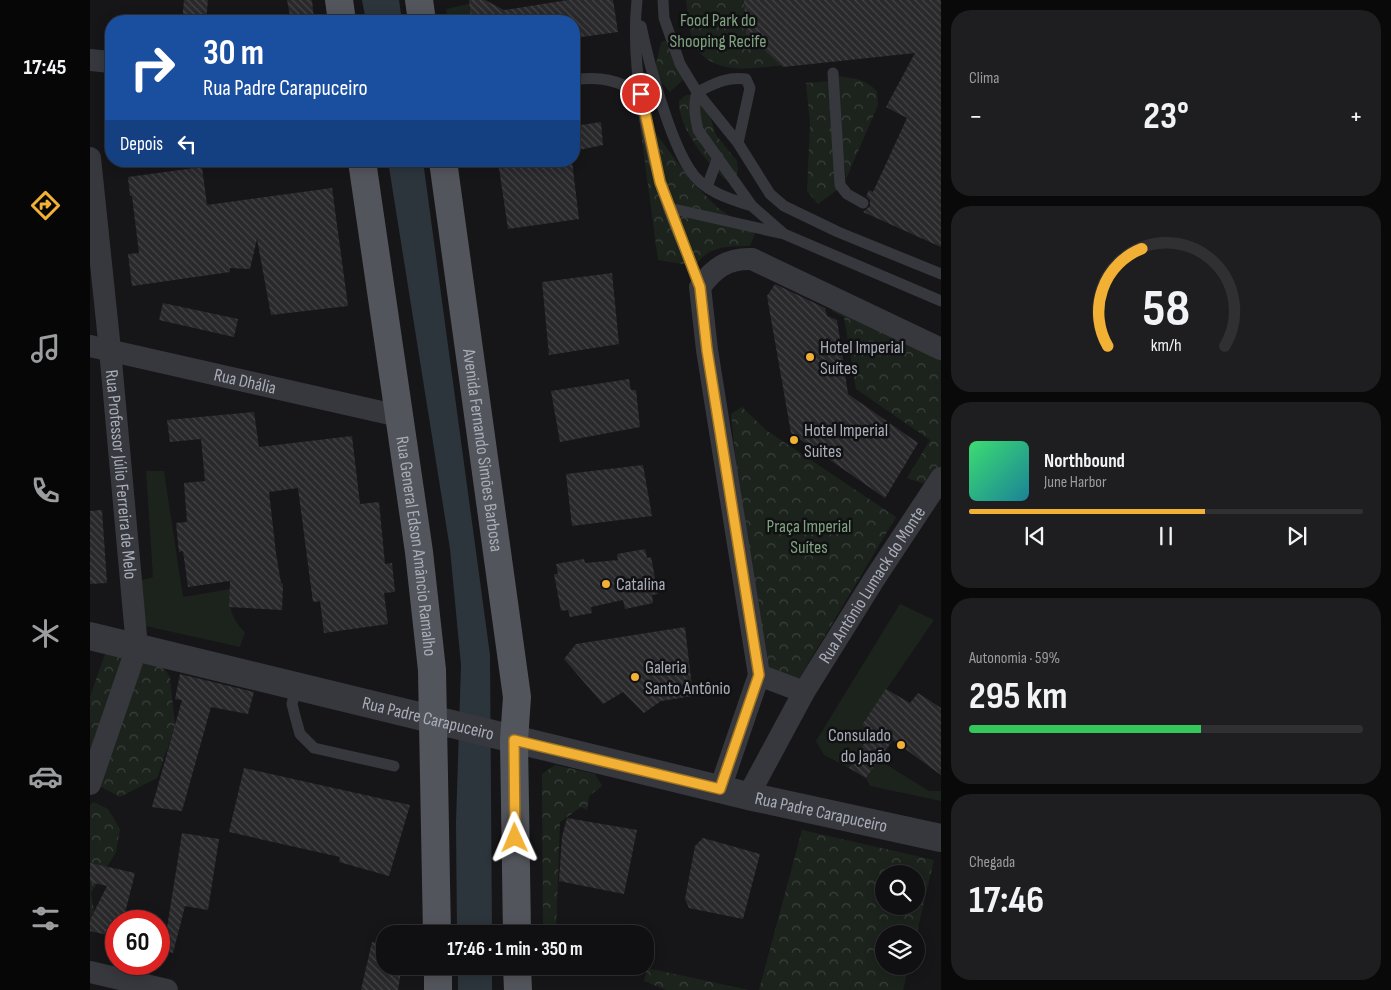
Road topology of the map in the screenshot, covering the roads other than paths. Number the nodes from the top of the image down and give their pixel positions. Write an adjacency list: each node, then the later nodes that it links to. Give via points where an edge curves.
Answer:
1 (339, 0): 5 (main road)
2 (419, 0): 6 (main road)
3 (663, 0): 11 (lane, via 664,18 680,64)
4 (637, 3): 12 (lane, via 636,38); 18 (lane, via 673,134 690,171)
5 (341, 15)
6 (421, 15)
7 (90, 60): 8 (street)
8 (105, 61)
9 (833, 73): 19 (lane, via 840,185 847,194)
10 (580, 79): 12 (lane, via 611,79)
11 (697, 92): 13 (lane); 13 (lane, via 734,77 746,79 750,88); 14 (lane, via 694,104 698,130)
12 (641, 94): 21 (lane, via 660,182)
13 (738, 143): 23 (lane, via 770,194 784,206)
14 (718, 157): 18 (lane); 20 (lane)
15 (90, 158): 26 (street, Rua Professor Júlio Ferreira de Melo)
16 (363, 167): 28 (main road, Rua General Edson Amâncio Ramalho)
17 (443, 167): 36 (main road, Avenida Fernando Simões Barbosa, via 517,697)
18 (708, 187): 20 (lane)
19 (864, 203)
20 (752, 206): 22 (lane)
21 (669, 208): 22 (lane); 24 (lane)
22 (784, 234): 25 (lane)
23 (941, 274)
24 (700, 287): 27 (street, via 720,266 737,258 752,259); 32 (street, via 707,350)
25 (941, 300)
26 (100, 348): 28 (street, Rua Dhália); 31 (street, Rua Professor Júlio Ferreira de Melo)
27 (941, 349)
28 (399, 416): 35 (main road, Rua General Edson Amâncio Ramalho, via 420,562)
29 (941, 478): 34 (street, Rua Antônio Lumack do Monte)
30 (90, 636): 31 (street, Rua Padre Carapuceiro)
31 (137, 647): 33 (street, Rua Padre Carapuceiro); 38 (street, Rua Professor Júlio Ferreira de Melo)
32 (759, 675): 34 (street); 39 (street)
33 (296, 687): 35 (street, Rua Padre Carapuceiro); 37 (lane, via 292,704 294,716 300,734 314,748)
34 (804, 692): 40 (street, Rua Antônio Lumack do Monte)
35 (436, 722): 36 (street, Rua Padre Carapuceiro); 42 (main road, Rua General Edson Amâncio Ramalho)
36 (503, 738): 39 (street, Rua Padre Carapuceiro); 43 (main road, Avenida Fernando Simões Barbosa)
37 (394, 766)
38 (90, 784)
39 (720, 789): 40 (street, Rua Padre Carapuceiro)
40 (748, 796): 41 (street, Rua Padre Carapuceiro)
41 (941, 838)
42 (437, 925)
43 (516, 925)
44 (90, 972): 47 (street)
45 (438, 975): 48 (main road)
46 (517, 975): 49 (main road)
47 (166, 990)
48 (438, 990)
49 (518, 990)

